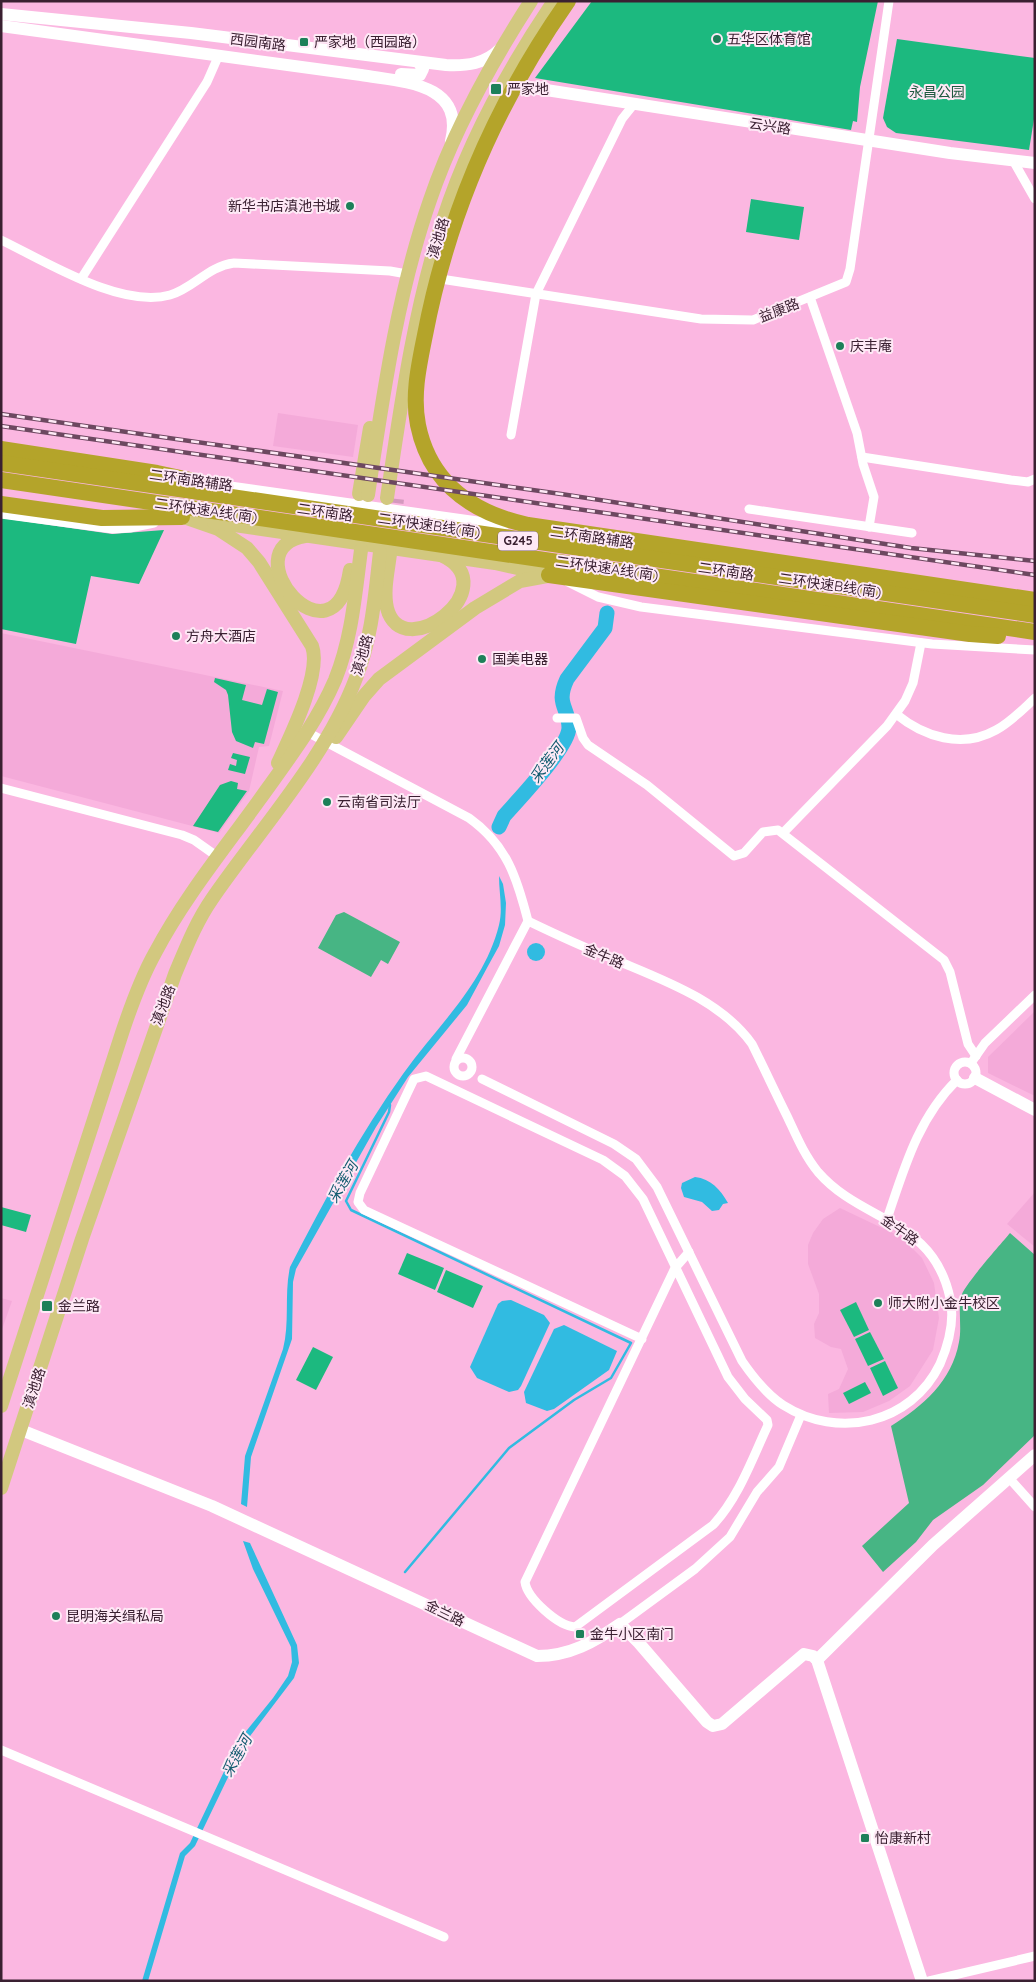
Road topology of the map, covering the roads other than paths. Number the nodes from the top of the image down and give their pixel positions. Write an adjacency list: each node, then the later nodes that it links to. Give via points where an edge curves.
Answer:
1 (531, 1): 7 (main road, 滇池路)
2 (554, 1): 11 (main road, 滇池路)
3 (568, 1): 46 (highway, via 525,68 497,121 468,183 450,237 431,306 415,392 418,426 430,456 446,480 464,498 486,513 510,520 570,532)
4 (889, 1): 13 (street, 益康路)
5 (1, 14): 9 (street, 西园南路, via 191,33)
6 (1, 26): 8 (street, 西园南路)
7 (506, 41): 9 (street, 西园南路, via 491,57 478,63 453,66); 14 (main road, 滇池路)
8 (218, 57): 10 (street, 西园南路); 21 (street, via 207,82)
9 (419, 62): 10 (street, via 423,69 418,76 386,72)
10 (361, 75): 14 (street, 西园南路, via 417,85 443,98 450,108 453,124)
11 (506, 79): 12 (street, 云兴路, via 527,87); 20 (main road, 滇池路, via 458,179)
12 (634, 104): 13 (street, 云兴路); 22 (street, via 622,119)
13 (868, 140): 15 (street, 云兴路); 23 (street, 益康路, via 849,276 846,282)
14 (445, 159): 19 (main road, 滇池路)
15 (1014, 162): 16 (street, 云兴路); 17 (street)
16 (1035, 163)
17 (1035, 199)
18 (1, 240): 21 (street)
19 (407, 274): 21 (street, via 234,263 210,270 179,292 152,297 113,292); 32 (main road, 滇池路, via 390,358 367,440)
20 (427, 277): 22 (street, 益康路); 33 (main road, 滇池路, via 409,361)
21 (81, 279)
22 (536, 294): 23 (street, 益康路, via 701,318 753,320); 24 (street)
23 (810, 297): 26 (street, via 857,433)
24 (511, 435)
25 (1, 451): 34 (highway, via 178,477); 48 (street, 二环南路辅路)
26 (862, 457): 29 (street, via 1011,480 1028,482); 40 (street, via 874,497)
27 (1, 464): 34 (highway, 二环快速B线(南)); 50 (main road, 二环南路 / G245)
28 (1, 478): 30 (main road, 二环南路 / G245); 51 (highway, 二环快速A线(南))
29 (1035, 479)
30 (95, 491): 39 (main road); 44 (main road, 二环南路 / G245)
31 (1, 493): 37 (highway)
32 (364, 495)
33 (392, 498)
34 (268, 502): 47 (highway, 二环快速B线(南))
35 (1, 504): 37 (highway)
36 (749, 509): 40 (street)
37 (96, 512): 39 (highway)
38 (1, 514): 39 (street, via 113,529)
39 (175, 517): 42 (main road); 61 (main road, via 218,529 251,553 314,651 312,674 293,727)
40 (869, 527): 41 (street)
41 (912, 533)
42 (306, 535): 43 (main road); 55 (main road, 滇池路, via 285,547 278,569 288,593 308,608 325,609 340,601 357,550 348,638 334,682)
43 (442, 555): 45 (main road); 59 (main road, 滇池路, via 460,574 462,589 459,599 440,621 413,628 395,622 388,610 385,553 366,649)
44 (627, 569): 45 (main road); 51 (main road, 二环南路 / G245)
45 (549, 575): 51 (highway, via 970,634 1000,636); 52 (street, via 598,597 623,604); 59 (main road, via 528,578 498,592 387,673 371,687)
46 (886, 578): 48 (highway); 49 (highway)
47 (921, 598): 49 (highway); 50 (highway, 二环快速B线(南))
48 (1035, 600): 49 (highway)
49 (968, 601): 50 (highway)
50 (1035, 616)
51 (1035, 632)
52 (921, 643): 53 (street); 56 (street, via 913,683)
53 (1035, 650)
54 (1035, 698): 56 (street, via 995,731 966,739 934,736 911,726)
55 (318, 713): 58 (main road, 滇池路); 59 (main road, via 317,726)
56 (896, 714): 62 (street, via 888,726)
57 (557, 718): 62 (street, via 576,718 588,744 647,785 734,856 744,853 763,832)
58 (307, 732): 59 (street); 61 (main road, 滇池路)
59 (331, 738): 64 (street, via 470,818 485,830 507,858); 82 (main road, 滇池路, via 212,900 175,974 85,1230)
60 (1, 788): 63 (street, via 182,835)
61 (252, 810): 63 (main road, 滇池路)
62 (782, 832): 68 (street, via 944,960)
63 (218, 857): 80 (main road, 滇池路, via 164,936 136,994)
64 (528, 921): 66 (street); 76 (street, 金牛路, via 666,982 728,1018 752,1044 800,1143 818,1172 846,1197)
65 (1035, 995): 68 (street, via 985,1043)
66 (467, 1039): 67 (street); 69 (street)
67 (456, 1060): 69 (street, via 465,1057); 70 (street, via 453,1067)
68 (973, 1060): 71 (street); 73 (street, via 956,1066)
69 (471, 1062): 70 (street, via 469,1073); 72 (street)
70 (458, 1075): 72 (street); 74 (street)
71 (975, 1078): 73 (street, via 968,1083); 75 (street)
72 (482, 1079): 77 (street, 金牛路, via 614,1144 636,1159 657,1187)
73 (957, 1080): 76 (street, via 942,1095 910,1151)
74 (446, 1086): 78 (street, via 617,1169 643,1199); 79 (street, via 426,1076 414,1079 360,1193 358,1202 364,1210)
75 (1035, 1110)
76 (887, 1219): 81 (street, 金牛路, via 922,1244 941,1269 952,1316 943,1356 934,1376 919,1394 874,1421 828,1423)
77 (689, 1252): 78 (street); 81 (street, 金牛路, via 752,1376 782,1405)
78 (675, 1268): 79 (street); 79 (street, via 728,1378 765,1417 768,1425 726,1511 713,1525 575,1627 552,1617 528,1594 525,1582)
79 (642, 1338)
80 (1, 1406)
81 (801, 1415): 87 (street, via 779,1467 757,1492 730,1537 695,1569)
82 (20, 1430): 85 (main road, 滇池路); 87 (street, 金兰路, via 212,1506 537,1656 578,1650)
83 (1035, 1455): 84 (street)
84 (1010, 1479): 86 (street); 88 (street, via 933,1546)
85 (1, 1488)
86 (1035, 1507)
87 (620, 1624): 88 (street, via 714,1726 722,1724 804,1654)
88 (817, 1660): 92 (street)
89 (1, 1750): 90 (street)
90 (444, 1938)
91 (1035, 1956): 93 (street)
92 (922, 1981)
93 (928, 1981)

